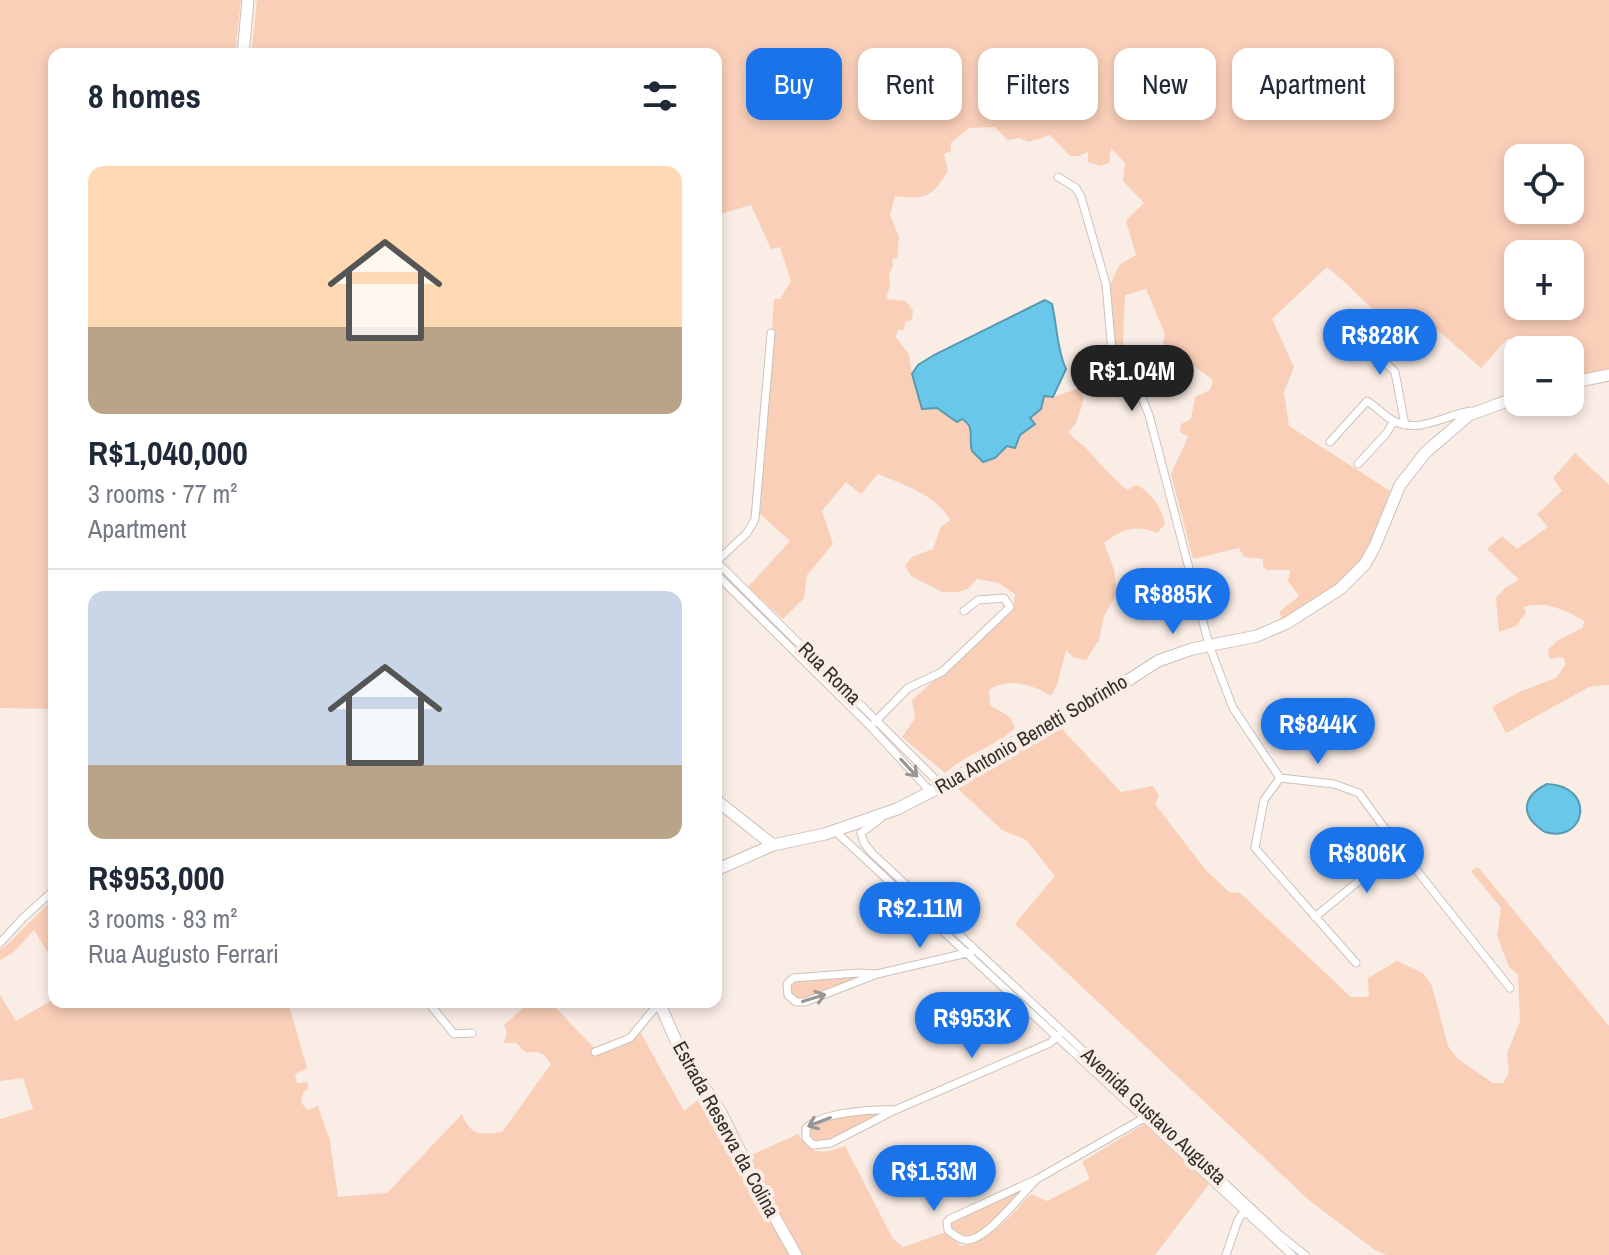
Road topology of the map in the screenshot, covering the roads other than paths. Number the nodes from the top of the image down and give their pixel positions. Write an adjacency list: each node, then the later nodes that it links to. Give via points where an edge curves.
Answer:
1 (248, 0): 2 (main road)
2 (244, 48)
3 (1058, 177): 18 (street, via 1076,188 1085,211 1106,284 1112,352 1149,415)
4 (1352, 330): 11 (street, via 1395,372)
5 (771, 333): 14 (street, via 755,519)
6 (1609, 375): 7 (main road)
7 (1584, 380)
8 (1504, 401): 9 (main road, Rua Antonio Benetti Sobrinho)
9 (1479, 409): 11 (street, via 1423,426); 18 (main road, Rua Antonio Benetti Sobrinho, via 1415,463 1365,564 1340,589 1272,631)
10 (1394, 421): 11 (street); 12 (street, via 1367,401); 13 (street)
11 (1405, 425)
12 (1330, 442)
13 (1358, 464)
14 (722, 556)
15 (722, 567): 19 (street, Rua Roma)
16 (722, 580): 19 (street, Rua Roma)
17 (964, 611): 20 (street, via 983,598 1004,598 1010,607 942,672 908,688)
18 (1209, 645): 21 (street, via 1233,708); 22 (main road, Rua Antonio Benetti Sobrinho, via 1158,661)
19 (824, 673): 20 (street, Rua Roma)
20 (873, 723): 22 (street, Rua Roma)
21 (1280, 778): 27 (street, via 1334,784 1359,793); 30 (street, via 1264,800 1255,848)
22 (937, 789): 24 (main road, Rua Antonio Benetti Sobrinho)
23 (722, 805): 26 (main road)
24 (890, 813): 25 (main road, Rua Antonio Benetti Sobrinho); 32 (street, Avenida Gustavo Augusta, via 861,833 864,843)
25 (835, 831): 26 (main road, Rua Antonio Benetti Sobrinho); 32 (street, Avenida Gustavo Augusta)
26 (773, 845): 28 (main road)
27 (1399, 848): 30 (street); 35 (street)
28 (722, 867)
29 (48, 895): 31 (street)
30 (1315, 917): 33 (street)
31 (0, 943)
32 (972, 951): 34 (street); 40 (street, Avenida Gustavo Augusta)
33 (1356, 963)
34 (877, 974): 34 (street, one-way to 34, via 793,978 787,984 788,995 805,1002)
35 (1510, 988)
36 (433, 1008): 39 (street, via 454,1034)
37 (655, 1008): 41 (street, via 630,1038)
38 (662, 1008): 46 (main road, Estrada Reserva da Colina, via 692,1073 720,1111)
39 (472, 1033)
40 (1060, 1034): 42 (street); 43 (street, Avenida Gustavo Augusta); 45 (street, Avenida Gustavo Augusta)
41 (595, 1052)
42 (895, 1110): 42 (street, one-way to 42, via 865,1110 816,1121 806,1128 806,1138 824,1146)
43 (1144, 1118): 44 (street); 45 (street, Avenida Gustavo Augusta)
44 (1037, 1179): 44 (street, via 950,1219 948,1230 960,1239 973,1239)
45 (1247, 1209): 47 (street); 48 (street, Avenida Gustavo Augusta); 49 (street, Avenida Gustavo Augusta)
46 (796, 1255)
47 (1226, 1255)
48 (1292, 1255)
49 (1305, 1255)

